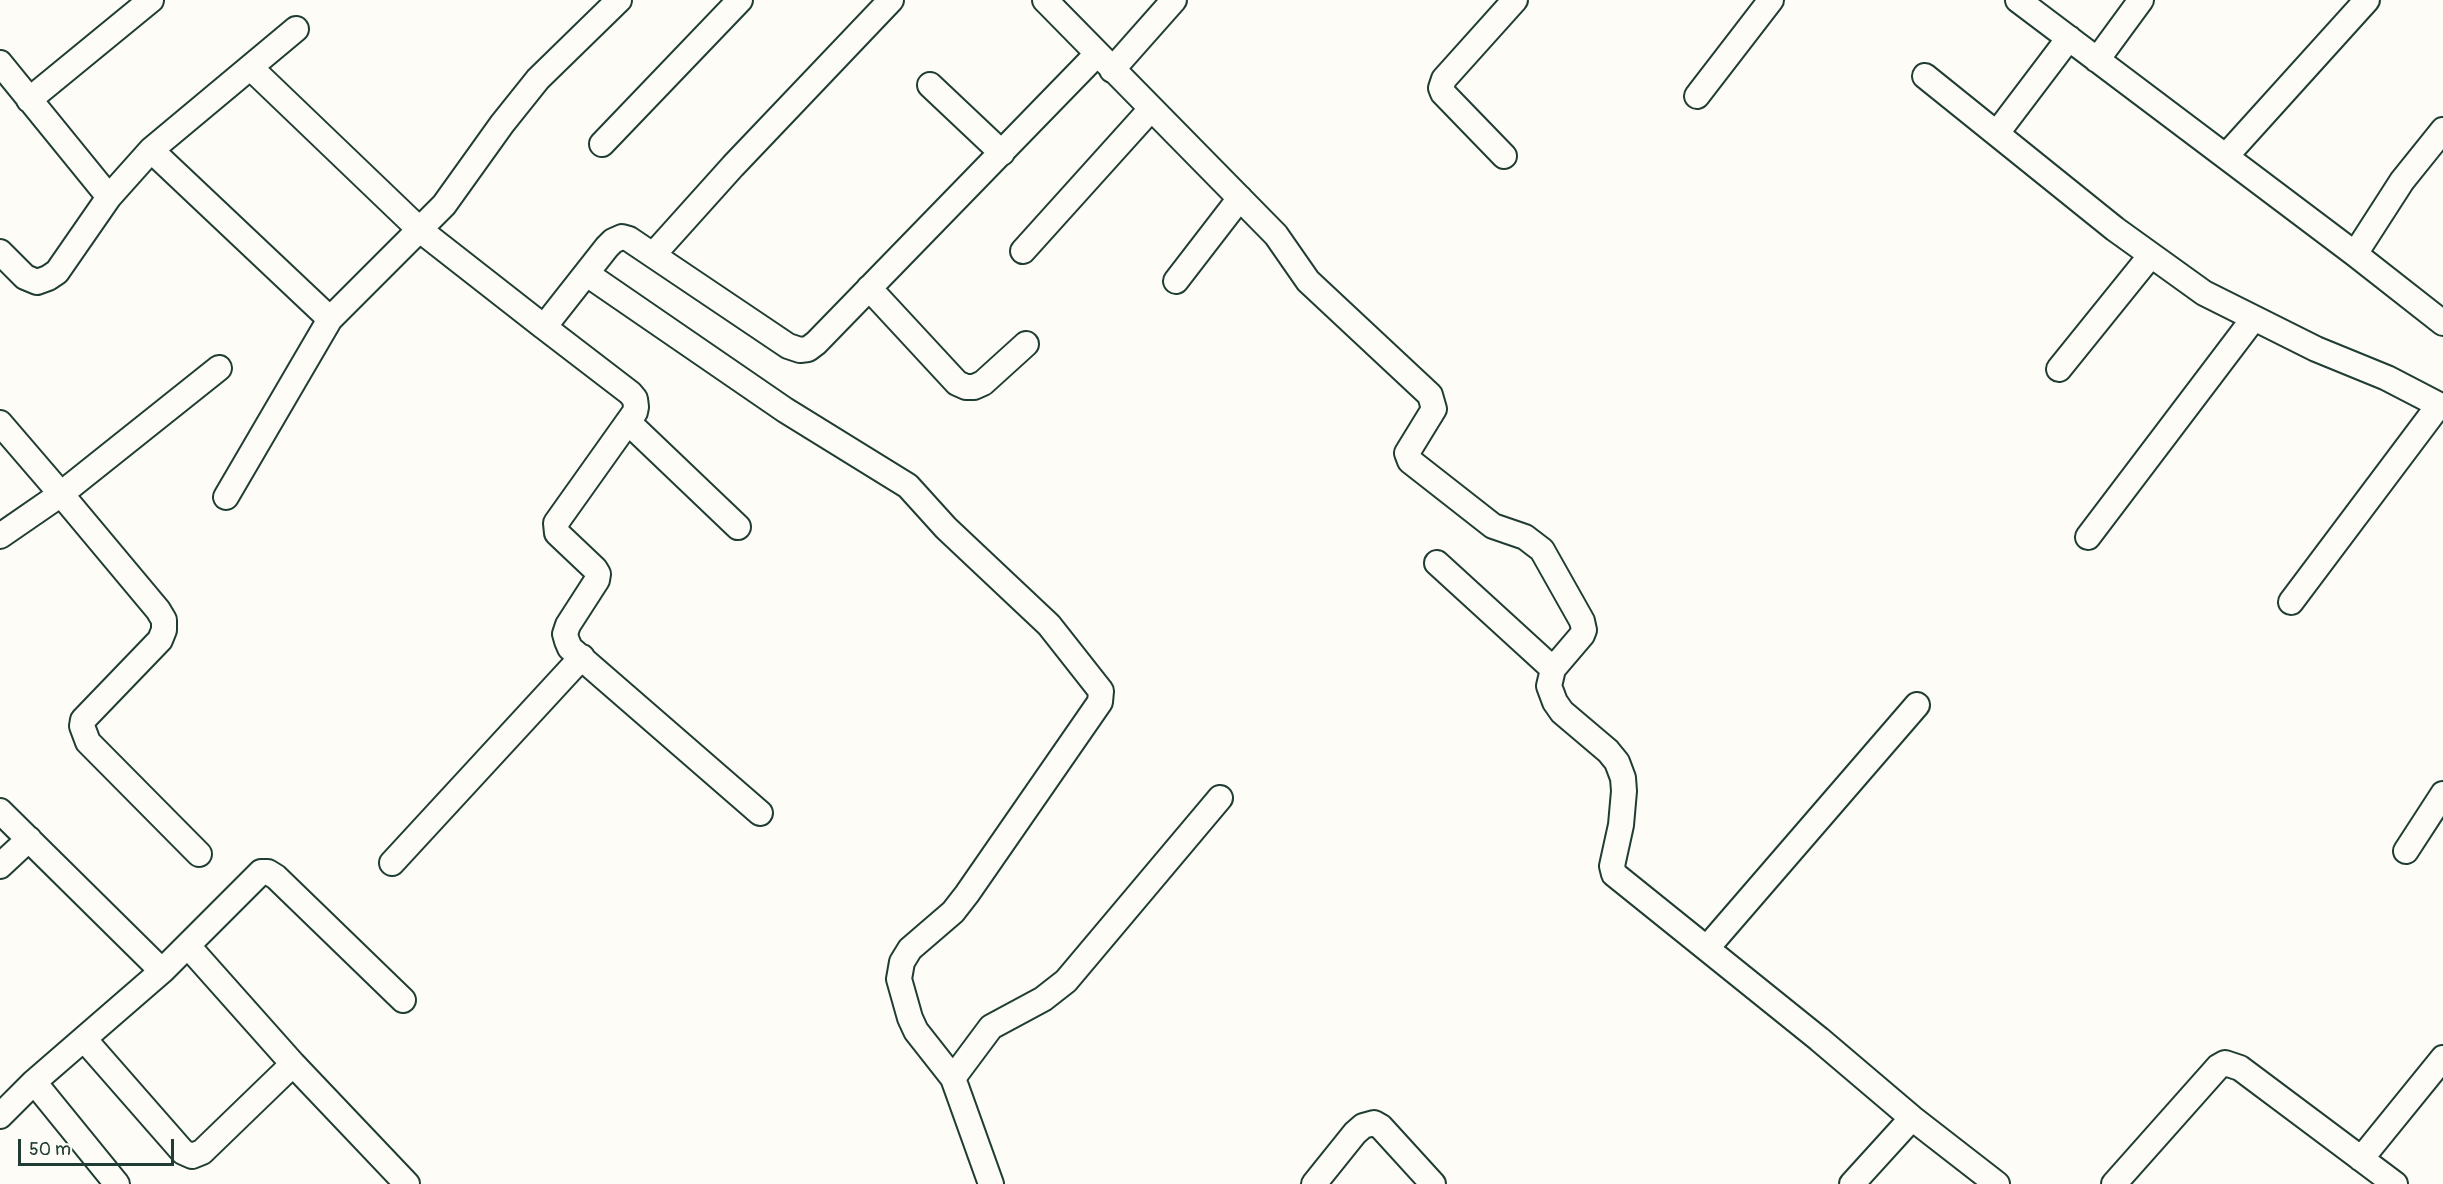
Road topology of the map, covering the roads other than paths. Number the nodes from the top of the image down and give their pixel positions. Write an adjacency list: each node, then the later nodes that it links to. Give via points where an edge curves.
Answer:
1 (151, 0): 21 (street)
2 (619, 0): 32 (street, via 538,79 444,205)
3 (740, 0): 25 (street)
4 (891, 0): 36 (street)
5 (1045, 0): 15 (street)
6 (1174, 0): 15 (street)
7 (1515, 0): 28 (street, via 1444,79 1441,88)
8 (2018, 0): 13 (street)
9 (2141, 0): 14 (street)
10 (2367, 0): 29 (street)
11 (1767, 1): 20 (street)
12 (296, 29): 17 (street)
13 (2069, 38): 14 (street); 24 (street)
14 (2097, 60): 29 (street)
15 (1105, 62): 22 (street); 27 (street)
16 (0, 63): 21 (street)
17 (251, 68): 26 (street); 32 (street)
18 (1924, 76): 24 (street)
19 (930, 85): 27 (street)
20 (1697, 96)
21 (29, 100): 30 (street)
22 (1151, 109): 31 (street); 33 (street)
23 (2443, 130): 35 (street, via 2402,181)
24 (1996, 133): 37 (street)
25 (602, 144)
26 (151, 150): 30 (street); 42 (street)
27 (1002, 153): 40 (street)
28 (1504, 156)
29 (2226, 156): 35 (street)
30 (109, 197): 34 (street, via 57,272 48,278 37,282 25,277)
31 (1240, 198): 39 (street); 59 (street, via 1276,235 1308,281 1430,395 1434,409 1407,453 1410,461 1493,526 1525,537 1542,550 1584,630)
32 (420, 230): 42 (street); 44 (street)
33 (1023, 251)
34 (0, 252)
35 (2355, 254): 43 (street)
36 (653, 255): 38 (street, via 622,237 613,241); 40 (street, via 788,346 800,350 816,343)
37 (2151, 255): 41 (street, via 2204,293); 47 (street)
38 (587, 274): 44 (street); 77 (street, via 785,410 908,486 946,528 1049,625 1101,691 1100,702 967,894 953,912 910,949 902,962 899,979 910,1018)
39 (1176, 281)
40 (869, 288): 45 (street, via 957,383 966,387 982,383)
41 (2254, 318): 48 (street); 55 (street)
42 (330, 319): 52 (street)
43 (2443, 323)
44 (544, 327): 49 (street, via 630,393 636,407)
45 (1026, 344)
46 (219, 368): 51 (street)
47 (2059, 369)
48 (2441, 406): 57 (street)
49 (628, 422): 53 (street); 58 (street, via 556,523 557,533 598,574 565,634 570,648)
50 (0, 423): 51 (street)
51 (61, 494): 54 (street); 67 (street, via 164,620 160,640 83,720 84,734)
52 (226, 497)
53 (738, 527)
54 (0, 536)
55 (2088, 537)
56 (1437, 562): 59 (street)
57 (2291, 602)
58 (582, 657): 64 (street); 68 (street)
59 (1553, 669): 71 (street, via 1549,686 1555,702 1608,751 1623,778 1614,873)
60 (1917, 705): 71 (street)
61 (2443, 794): 66 (street)
62 (1220, 798): 77 (street, via 1066,981 1043,999 991,1027)
63 (0, 810): 65 (street)
64 (760, 813)
65 (29, 839): 69 (street); 72 (street)
66 (2406, 851)
67 (199, 854)
68 (392, 863)
69 (0, 866)
70 (188, 946): 72 (street); 73 (street, via 254,877 268,872); 76 (street)
71 (1707, 948): 80 (street)
72 (162, 971): 74 (street)
73 (404, 1000)
74 (84, 1039): 76 (street, via 183,1152 192,1156 202,1152); 78 (street)
75 (2443, 1058): 81 (street)
76 (293, 1064): 83 (street)
77 (953, 1078): 84 (street)
78 (34, 1082): 79 (street); 82 (street)
79 (0, 1116)
80 (1912, 1118): 87 (street); 88 (street)
81 (2361, 1159): 89 (street, via 2240,1068 2225,1064 2218,1067); 90 (street)
82 (117, 1184)
83 (407, 1184)
84 (991, 1184)
85 (1314, 1184): 86 (street, via 1355,1133 1374,1123)
86 (1433, 1184)
87 (1852, 1184)
88 (1998, 1184)
89 (2115, 1184)
90 (2395, 1184)

